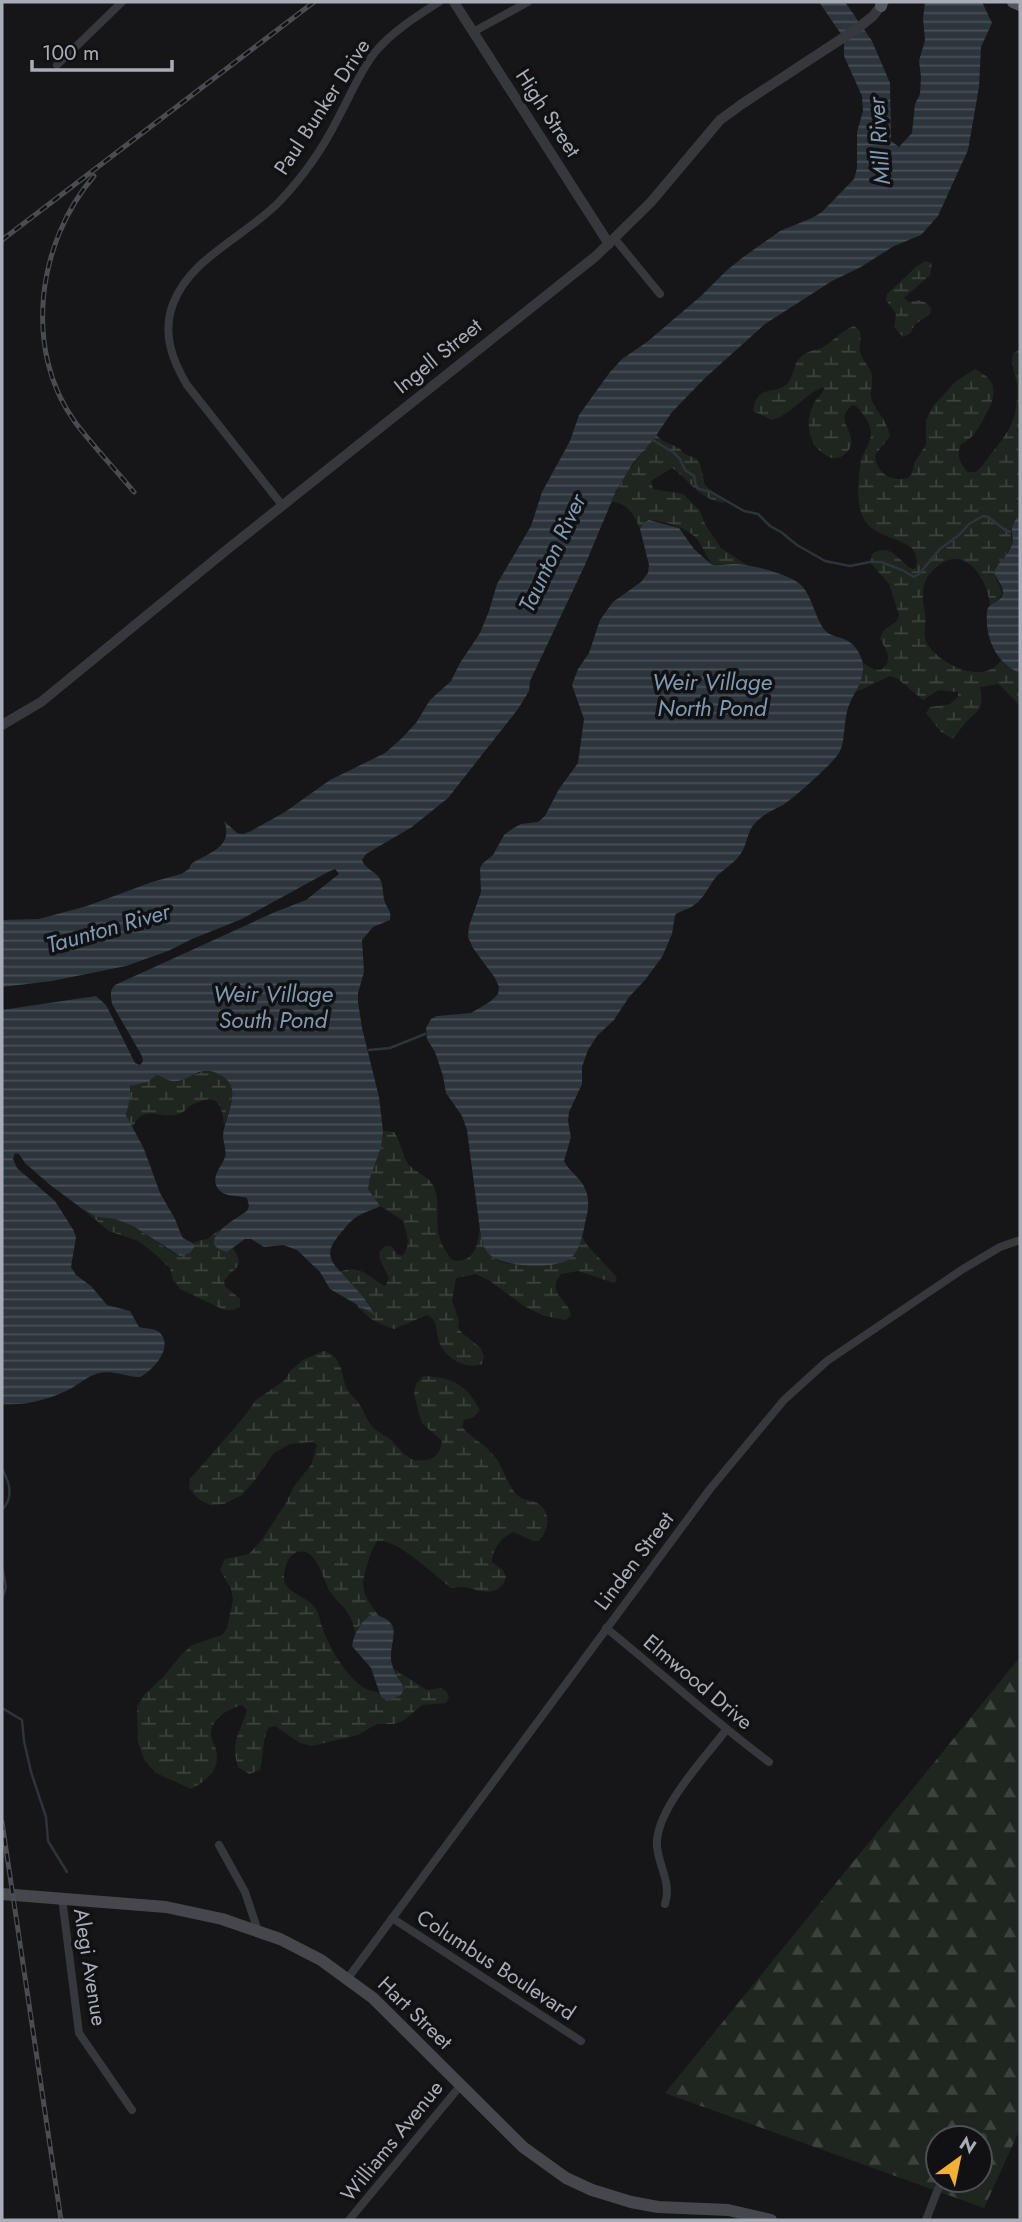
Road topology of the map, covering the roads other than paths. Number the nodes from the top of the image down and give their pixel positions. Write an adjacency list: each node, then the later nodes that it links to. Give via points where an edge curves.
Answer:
1 (122, 2): 9 (street)
2 (439, 2): 12 (street, Paul Bunker Drive, via 378,48 298,181 260,220 200,266 173,303 168,333 178,370)
3 (454, 2): 8 (street, High Street)
4 (528, 2): 8 (street)
5 (1013, 2): 7 (main road)
6 (882, 3): 10 (street, Ingell Street, via 868,19 720,120)
7 (1020, 5)
8 (473, 32): 10 (street, High Street)
9 (57, 65)
10 (612, 242): 11 (street); 12 (street, Ingell Street)
11 (660, 294)
12 (282, 505): 13 (street, Ingell Street, via 41,702)
13 (2, 725)
14 (1020, 1240): 15 (street, Linden Street, via 963,1269 827,1361 795,1388 710,1489)
15 (606, 1628): 16 (street, Elmwood Drive); 22 (street, Linden Street)
16 (726, 1730): 17 (street, Elmwood Drive); 21 (street, via 660,1821 657,1847 668,1885)
17 (769, 1762)
18 (219, 1845): 23 (street, via 245,1892)
19 (2, 1894): 20 (main road, Hart Street)
20 (62, 1898): 23 (main road, Hart Street, via 166,1907); 27 (street, Alegi Avenue, via 79,2033)
21 (665, 1904)
22 (392, 1918): 24 (street, Linden Street); 25 (street, Columbus Boulevard)
23 (258, 1931): 24 (main road, Hart Street, via 307,1952)
24 (348, 1978): 26 (main road, Hart Street)
25 (582, 2041)
26 (461, 2085): 29 (street, Williams Avenue); 30 (main road, Hart Street, via 534,2156 579,2185 643,2205 728,2210)
27 (132, 2110)
28 (936, 2194): 31 (street)
29 (349, 2220)
30 (771, 2220)
31 (926, 2220)

